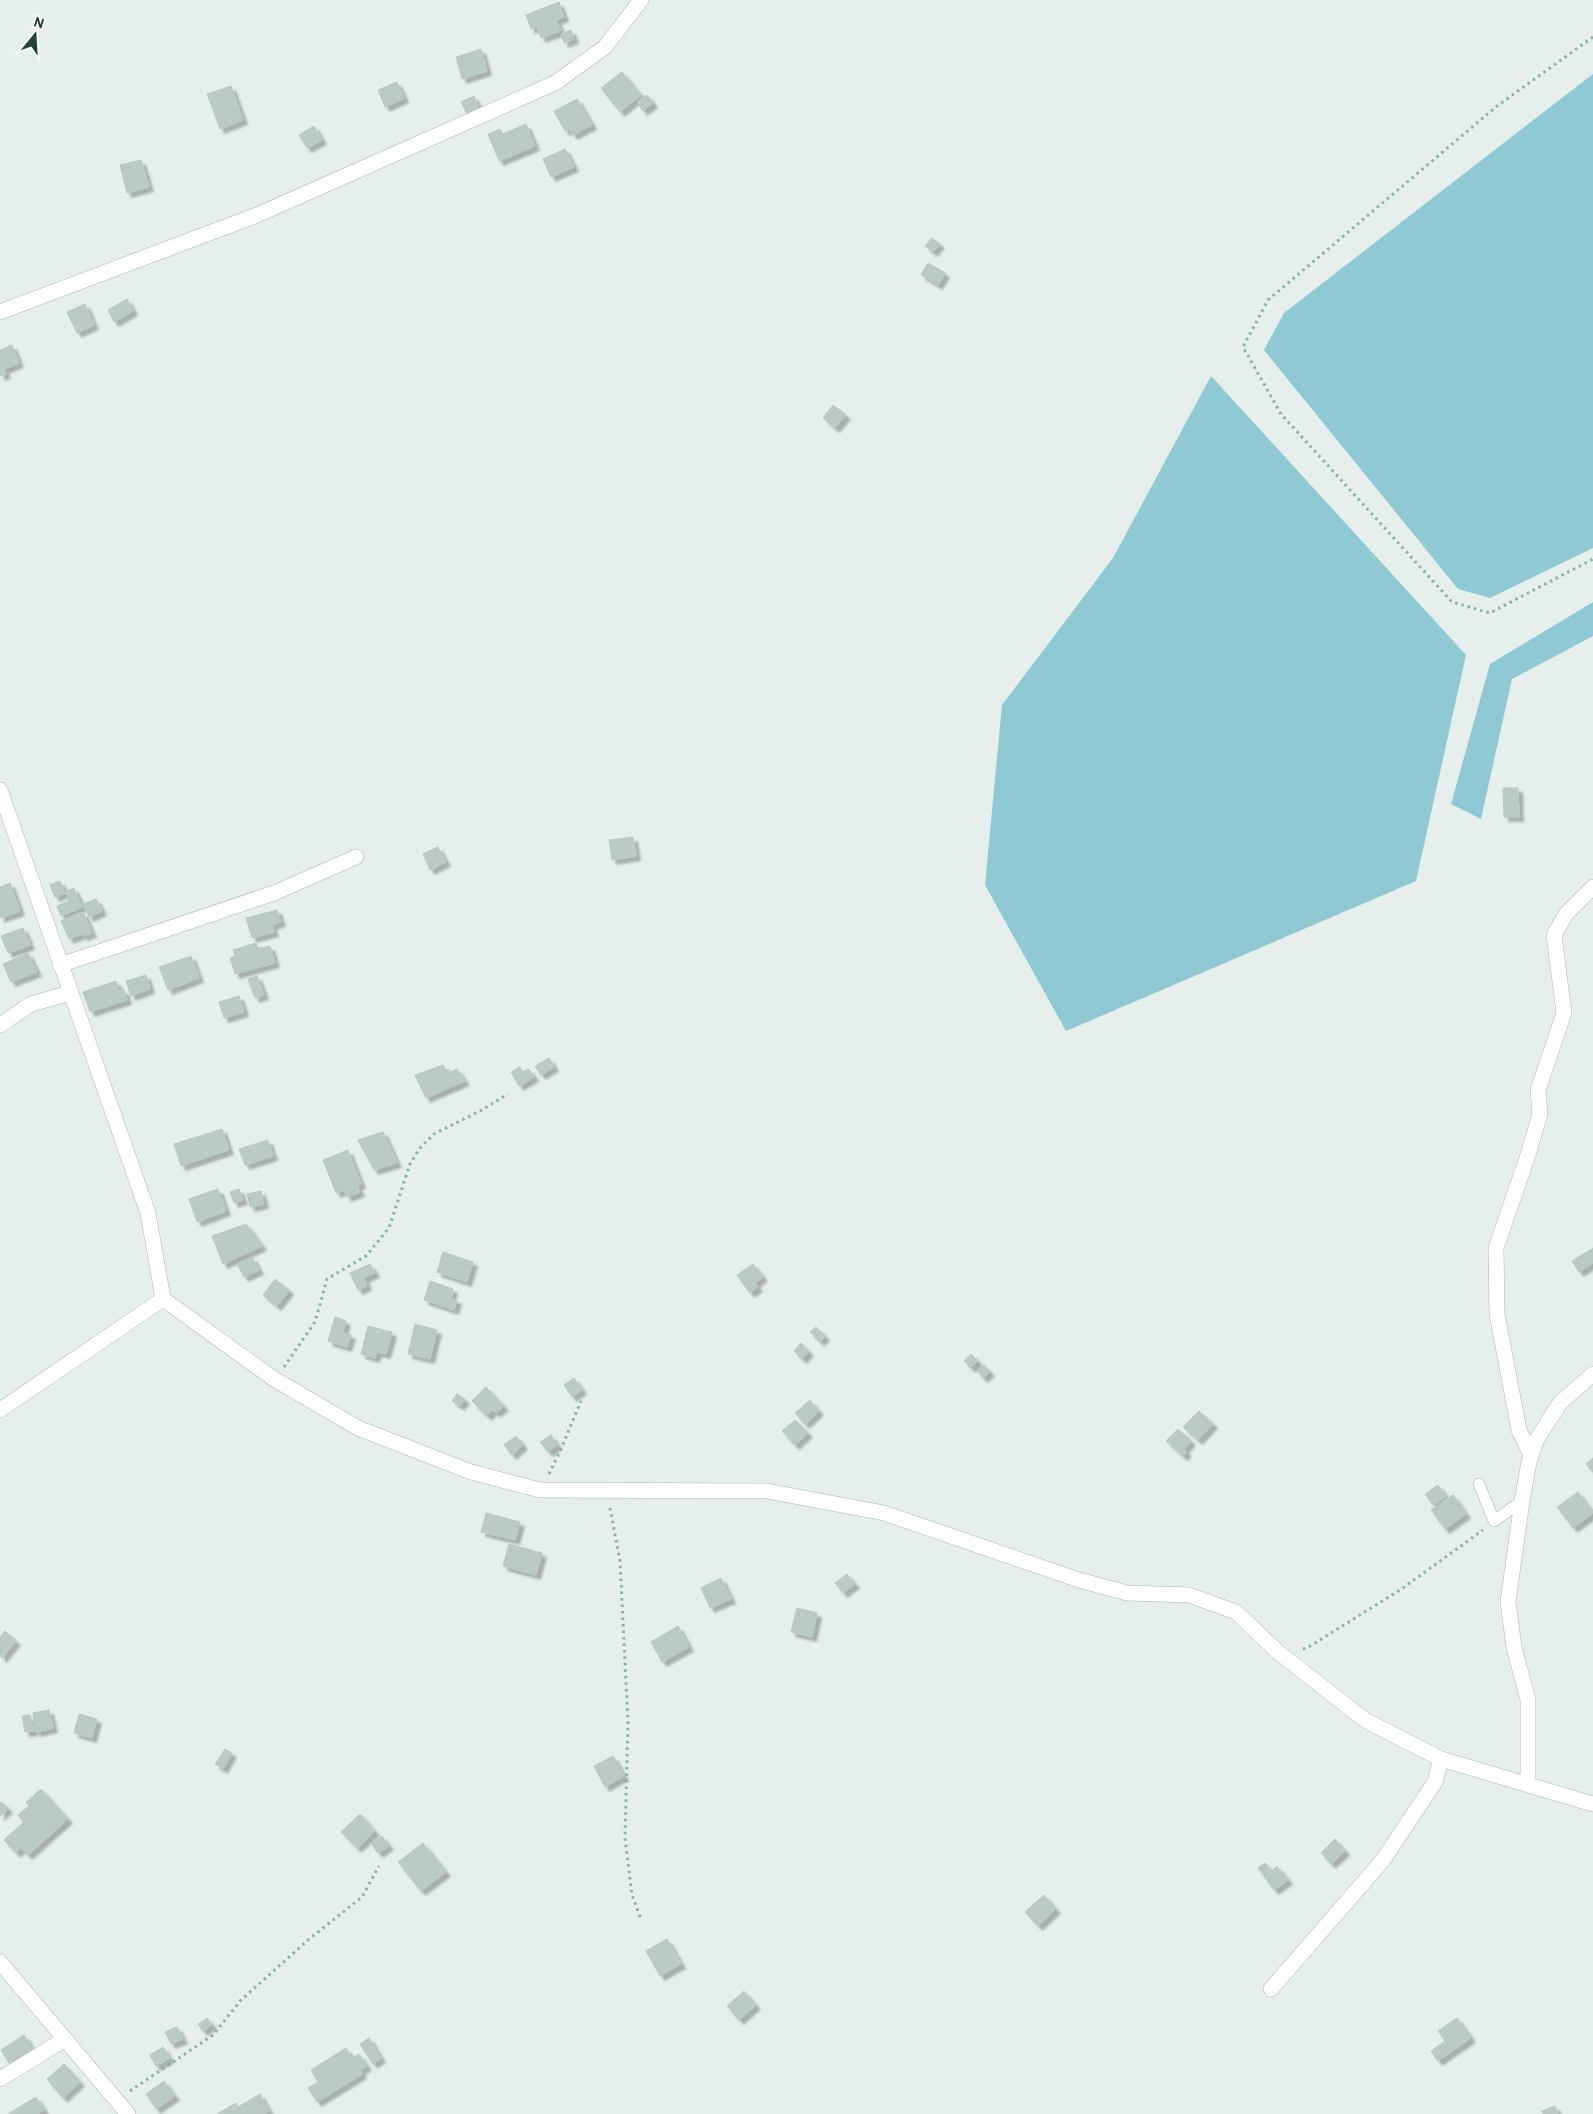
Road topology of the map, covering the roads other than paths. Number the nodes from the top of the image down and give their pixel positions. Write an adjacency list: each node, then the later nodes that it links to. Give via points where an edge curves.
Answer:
1 (641, 0): 2 (street, via 605,47 555,83 258,215)
2 (0, 312)
3 (0, 790): 6 (street)
4 (356, 857): 6 (street, via 274,893)
5 (1593, 887): 12 (street, via 1566,914 1554,935 1564,1013 1538,1090 1540,1114 1530,1150 1496,1248 1497,1314 1519,1430)
6 (60, 965): 7 (street)
7 (70, 993): 8 (street, via 31,1004); 9 (street, via 148,1213)
8 (0, 1026)
9 (163, 1299): 11 (street); 15 (street, via 274,1379 358,1428 471,1472 540,1490 767,1491 884,1513 1079,1580 1127,1592 1189,1595 1236,1612 1278,1652 1365,1720)
10 (1593, 1374): 12 (street, via 1560,1403 1537,1439)
11 (0, 1410)
12 (1531, 1455): 14 (street)
13 (1479, 1484): 14 (lane, via 1494,1521)
14 (1522, 1501): 16 (street, via 1508,1602 1514,1647 1528,1700)
15 (1440, 1760): 16 (street); 19 (street, via 1435,1782 1383,1860)
16 (1528, 1784): 17 (street)
17 (1593, 1804)
18 (0, 1962): 20 (street)
19 (1271, 1989)
20 (65, 2039): 21 (street); 22 (street)
21 (0, 2079)
22 (128, 2114)

